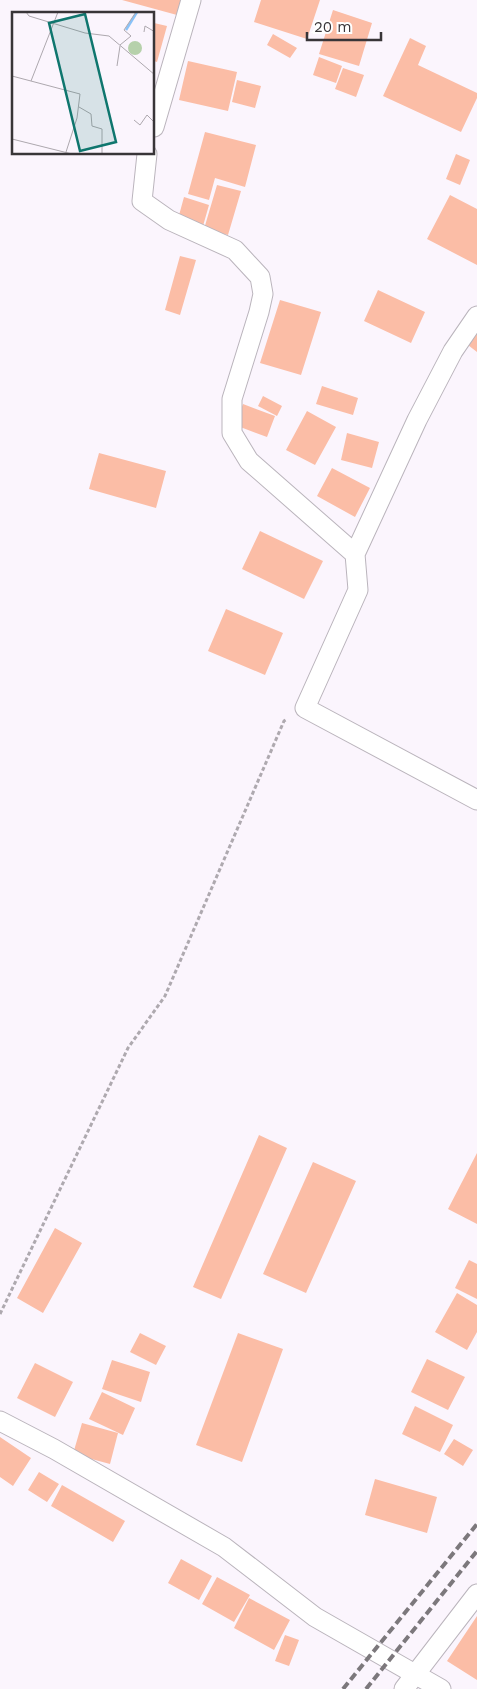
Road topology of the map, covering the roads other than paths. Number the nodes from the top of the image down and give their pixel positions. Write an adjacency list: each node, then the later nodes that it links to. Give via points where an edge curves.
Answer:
1 (191, 0): 2 (street)
2 (155, 124)
3 (147, 155): 5 (street, via 142,201 169,220 235,250 260,277 263,294 259,312 232,399 232,433 249,461)
4 (477, 316): 5 (street, via 453,351 417,420)
5 (354, 554): 6 (street, via 358,590 305,708)
6 (477, 800)
7 (0, 1421): 9 (street, via 224,1547 315,1617)
8 (477, 1594): 9 (street)
9 (410, 1682): 10 (street)
10 (441, 1689)

